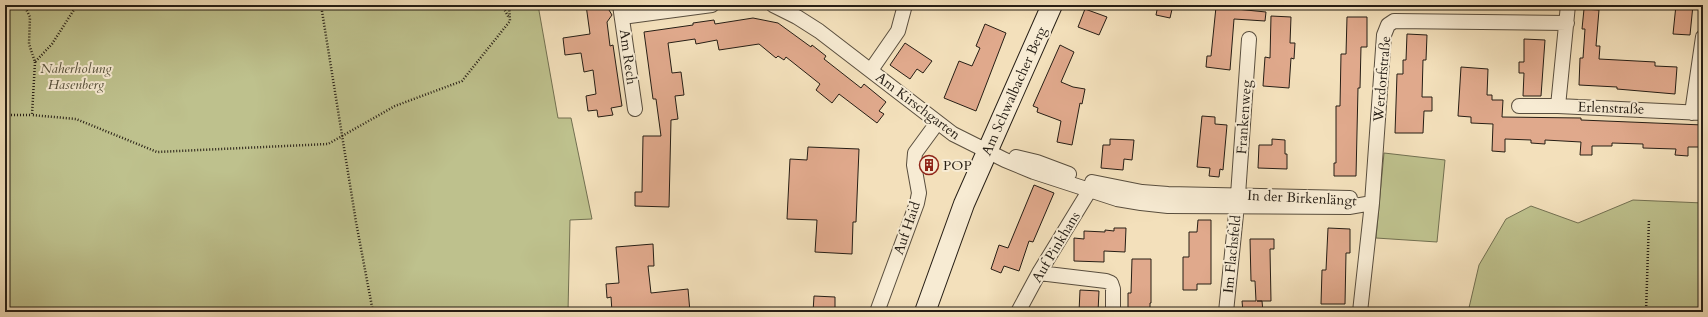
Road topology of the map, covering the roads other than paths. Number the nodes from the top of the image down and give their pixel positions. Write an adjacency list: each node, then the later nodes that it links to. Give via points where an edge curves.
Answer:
1 (712, 5): 6 (street)
2 (773, 5): 10 (street, Am Kirschgarten, via 797,16)
3 (905, 5): 10 (street, Am Kirschgarten, via 898,31)
4 (1052, 5): 16 (main road, Am Schwalbacher Berg)
5 (1568, 5): 7 (street)
6 (621, 11): 13 (street, Am Rech)
7 (1567, 23): 12 (street); 19 (street, Werdorfstraße, via 1394,21 1388,25 1384,35)
8 (1703, 37): 14 (street)
9 (1249, 39): 18 (street, Frankenweg)
10 (871, 70): 15 (street, Am Kirschgarten)
11 (1519, 106): 12 (street, Erlenstraße)
12 (1558, 106): 14 (street, Erlenstraße)
13 (635, 109)
14 (1698, 113)
15 (937, 123): 16 (street, Am Kirschgarten); 21 (street, Auf Haid, via 916,153 914,165 919,193 917,203)
16 (988, 151): 17 (street, In der Birkenlängt, via 1037,162); 22 (main road, Am Schwalbacher Berg, via 964,204)
17 (1092, 187): 18 (street, In der Birkenlängt); 20 (street, Auf Pinkhans)
18 (1237, 201): 19 (street, In der Birkenlängt, via 1349,198); 25 (street, Im Flachsfeld)
19 (1372, 203): 26 (street, Werdorfstraße)
20 (1040, 273): 23 (street, Auf Pinkhans); 24 (street, via 1111,283)
21 (877, 312)
22 (925, 312)
23 (1018, 312)
24 (1113, 312)
25 (1226, 312)
26 (1360, 312)

